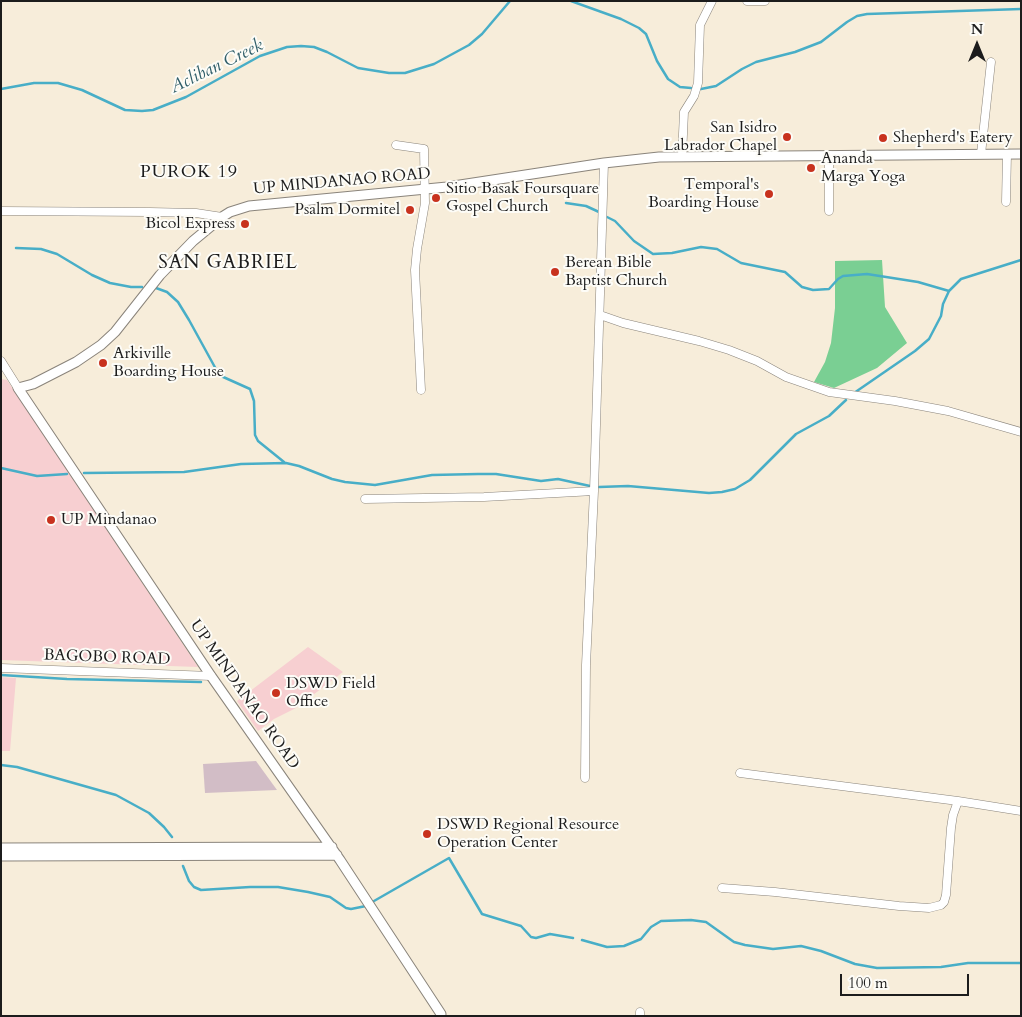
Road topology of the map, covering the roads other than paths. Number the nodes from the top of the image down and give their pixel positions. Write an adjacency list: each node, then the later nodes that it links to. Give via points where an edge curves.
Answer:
1 (712, 1): 10 (street, via 700,25 698,83 684,112)
2 (747, 1): 3 (street)
3 (765, 1)
4 (991, 62): 6 (street)
5 (396, 145): 12 (street, via 424,149)
6 (981, 154): 7 (street, UP MINDANAO ROAD); 9 (street, UP MINDANAO ROAD)
7 (1006, 154): 8 (street, UP MINDANAO ROAD); 13 (street)
8 (1021, 154)
9 (829, 155): 10 (street, UP MINDANAO ROAD); 15 (street)
10 (682, 156): 11 (street, UP MINDANAO ROAD)
11 (604, 163): 12 (street, UP MINDANAO ROAD); 17 (street)
12 (425, 189): 16 (street, UP MINDANAO ROAD, via 249,206); 19 (street, via 415,270)
13 (1006, 202)
14 (1, 211): 16 (street, via 196,213)
15 (828, 211)
16 (222, 217): 20 (street, UP MINDANAO ROAD, via 175,258 115,332 76,362)
17 (600, 316): 21 (street, via 729,350 786,377 829,392 948,410); 22 (street)
18 (1, 361): 20 (street)
19 (421, 390)
20 (20, 391): 25 (street, UP MINDANAO ROAD)
21 (1021, 432)
22 (594, 491): 23 (street, via 484,498); 27 (street, via 586,665)
23 (365, 499)
24 (1, 668): 25 (street, BAGOBO ROAD)
25 (211, 676): 32 (street, UP MINDANAO ROAD)
26 (740, 773): 28 (street)
27 (585, 778)
28 (958, 801): 29 (street); 34 (street, via 953,815 946,895 941,905 929,908 899,906)
29 (1021, 811)
30 (1, 848): 31 (street)
31 (304, 851): 32 (street); 33 (street)
32 (334, 851): 35 (street, UP MINDANAO ROAD)
33 (1, 856)
34 (722, 888)
35 (442, 1015)

